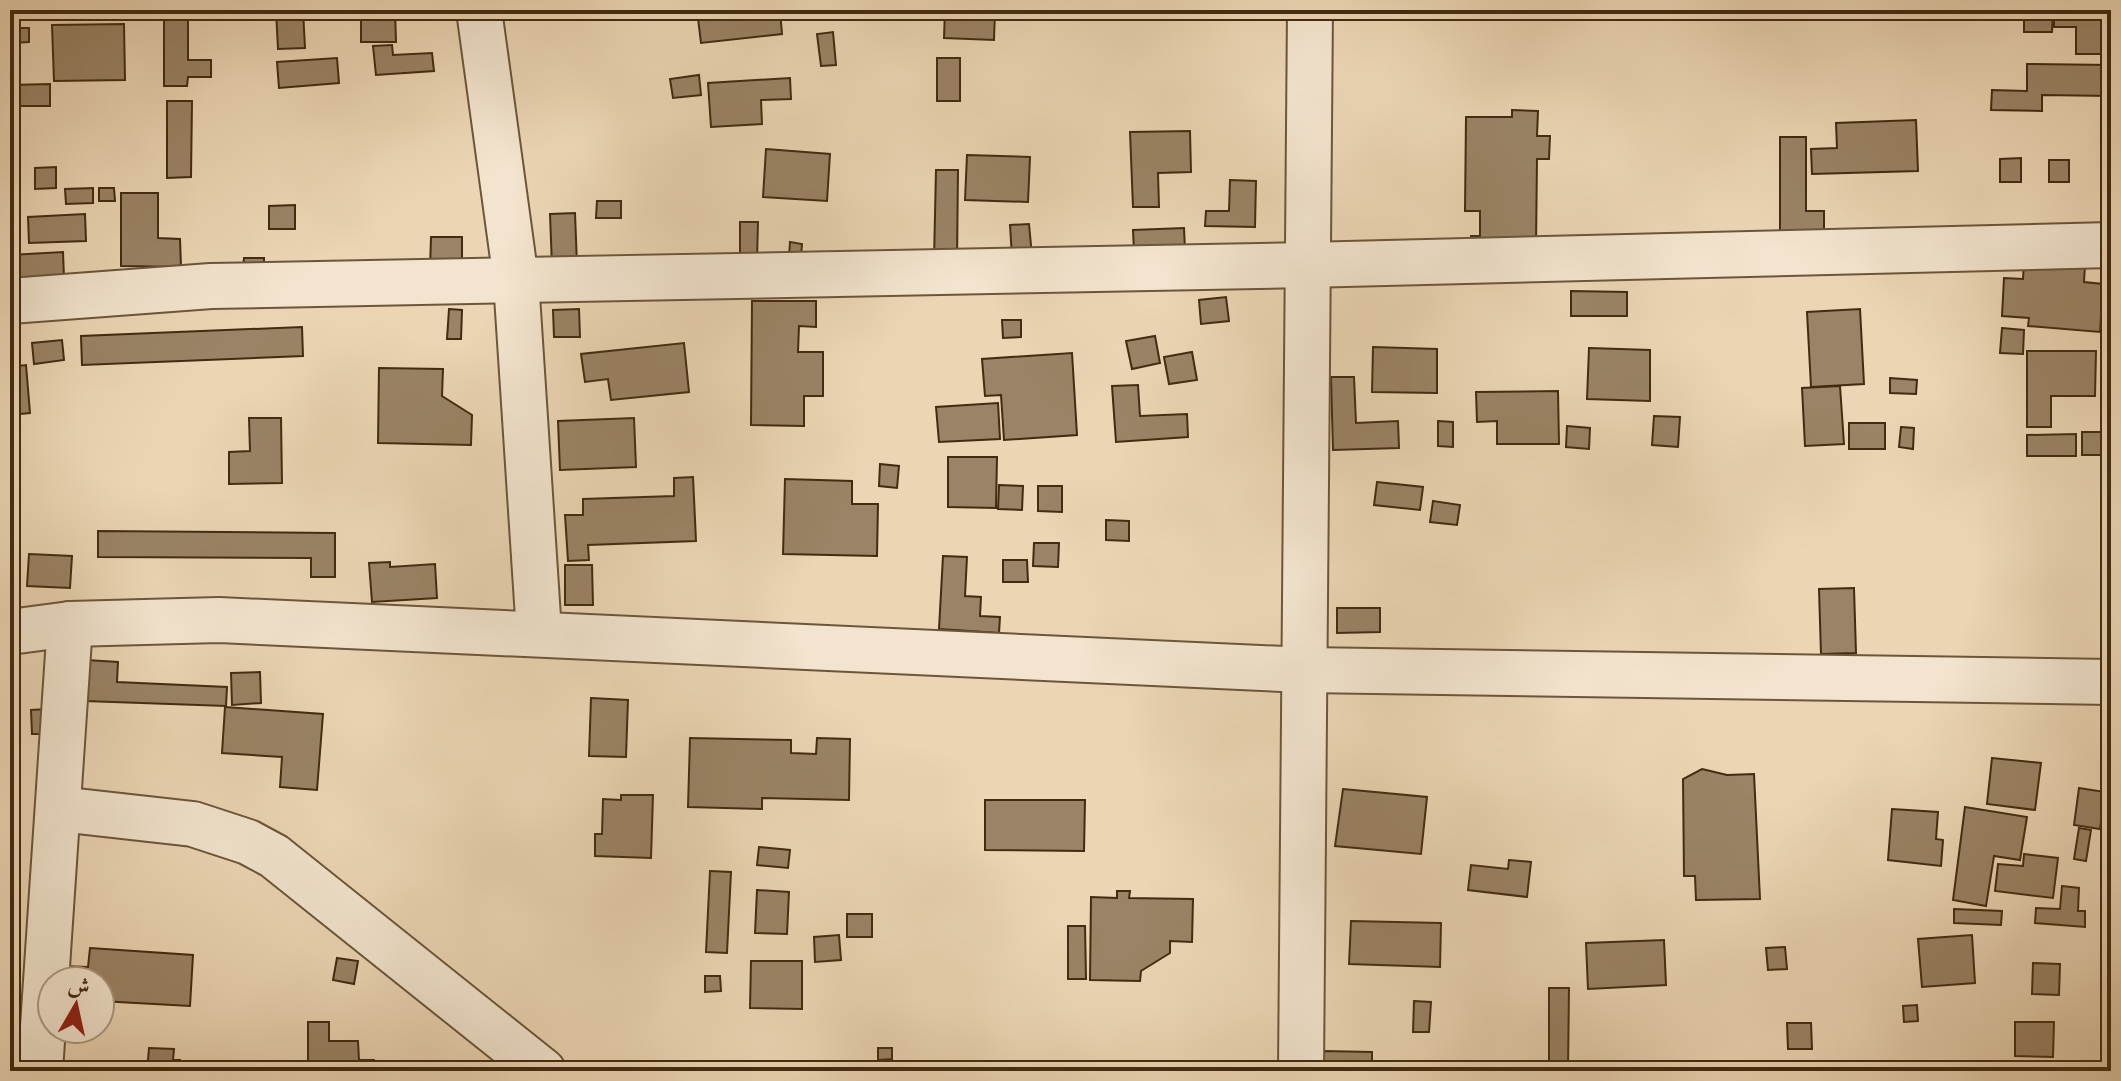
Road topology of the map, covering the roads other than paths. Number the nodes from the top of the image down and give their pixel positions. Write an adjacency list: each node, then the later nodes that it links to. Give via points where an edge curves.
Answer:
1 (479, 10): 5 (street)
2 (1310, 10): 4 (street)
3 (2111, 245): 4 (street)
4 (1306, 265): 5 (street); 10 (street)
5 (516, 280): 6 (street, via 211,286); 9 (street)
6 (10, 301)
7 (70, 624): 8 (street); 9 (street, via 219,620); 12 (street)
8 (10, 632)
9 (539, 633): 10 (street)
10 (1305, 670): 11 (street); 15 (street)
11 (2111, 682)
12 (59, 809): 13 (street); 14 (street, via 193,824 274,856)
13 (40, 1071)
14 (543, 1071)
15 (1301, 1071)

